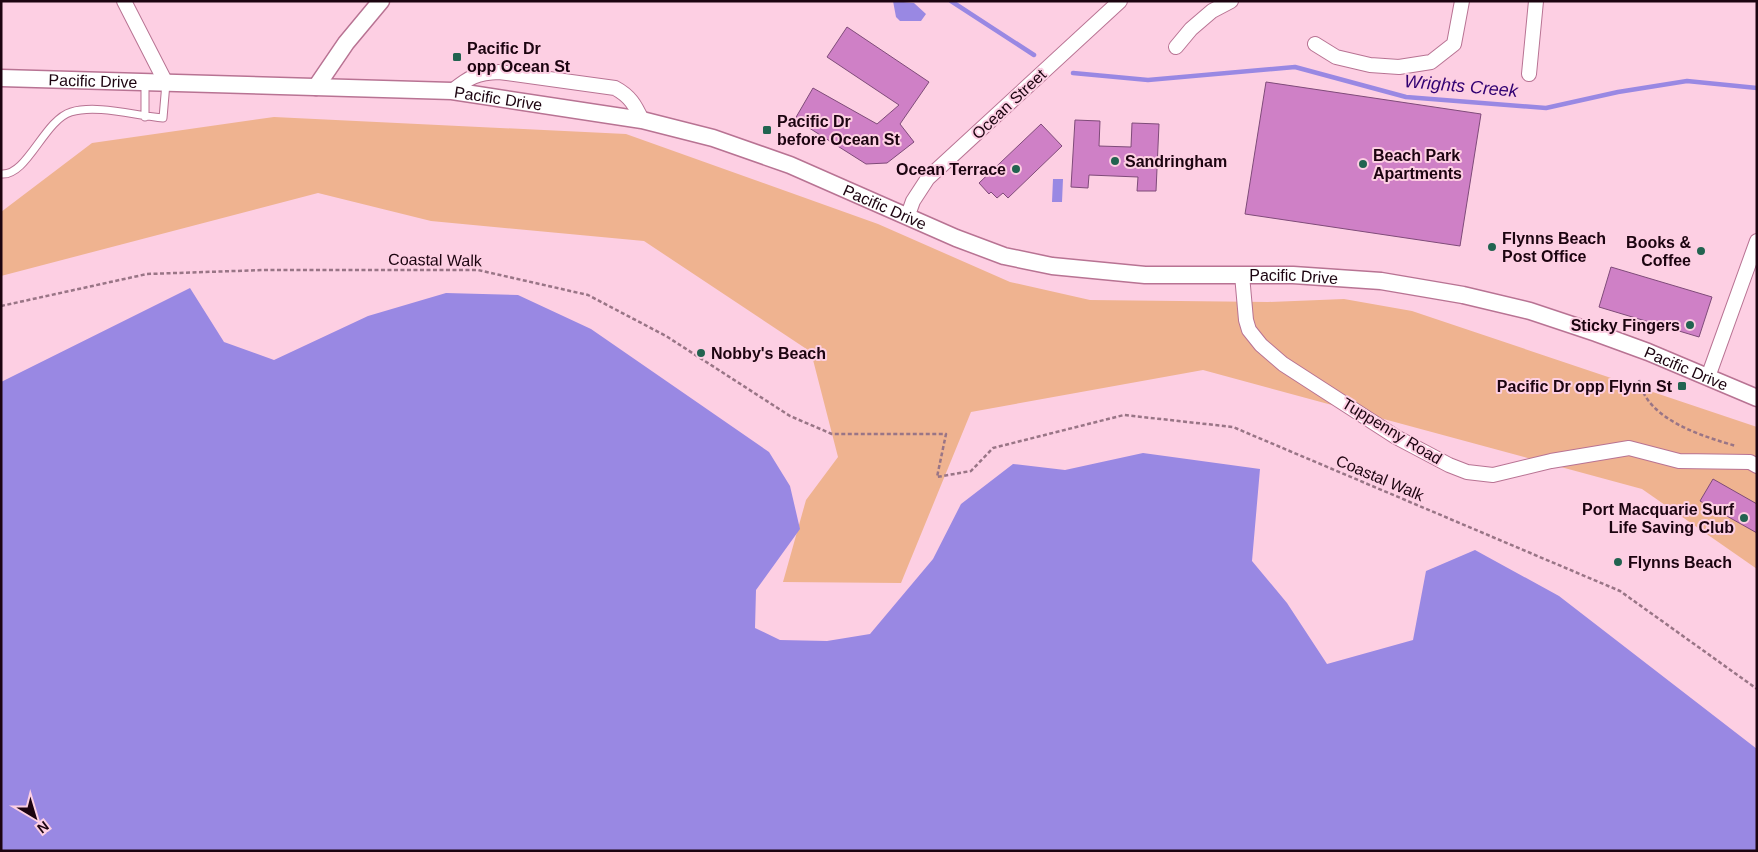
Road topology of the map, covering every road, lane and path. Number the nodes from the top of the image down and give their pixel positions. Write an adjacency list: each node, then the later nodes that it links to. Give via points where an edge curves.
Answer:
1 (124, 1): 12 (street)
2 (381, 1): 13 (street, via 346,43)
3 (1120, 1): 18 (street, Ocean Street, via 928,178)
4 (1231, 1): 8 (street, via 1198,23)
5 (1462, 1): 7 (street, via 1454,44 1431,62 1399,67 1370,66 1336,57)
6 (1536, 1): 9 (street)
7 (1315, 44)
8 (1176, 47)
9 (1529, 74)
10 (1, 78): 11 (street, Pacific Drive)
11 (145, 83): 12 (street, Pacific Drive); 15 (lane)
12 (166, 83): 13 (street, Pacific Drive); 15 (lane, via 163,118)
13 (316, 87): 14 (street, Pacific Drive)
14 (452, 91): 16 (street, Pacific Drive); 16 (street, via 469,78 499,72 616,88 633,101)
15 (145, 117): 17 (lane, via 95,109 71,112 48,129 21,166 6,175)
16 (642, 120): 18 (street, Pacific Drive, via 713,138 790,165)
17 (1, 174)
18 (908, 216): 20 (street, Pacific Drive, via 956,238 1030,262 1145,275)
19 (1757, 241): 22 (street)
20 (1242, 275): 22 (street, Pacific Drive, via 1381,281 1463,295 1596,333); 25 (street, Tuppenny Road, via 1249,330 1266,350 1396,437 1448,465 1467,472 1493,475 1629,448 1679,461)
21 (1, 306): 26 (path, Coastal Walk, via 147,274 264,270 478,270 588,295 666,336 790,416 832,434 946,434 937,477 971,471 993,448 1124,415 1232,426 1620,591)
22 (1708, 377): 24 (street, Pacific Drive)
23 (1639, 380): 25 (path, via 1641,391 1672,422 1754,452)
24 (1757, 398)
25 (1753, 464)
26 (1757, 688)

